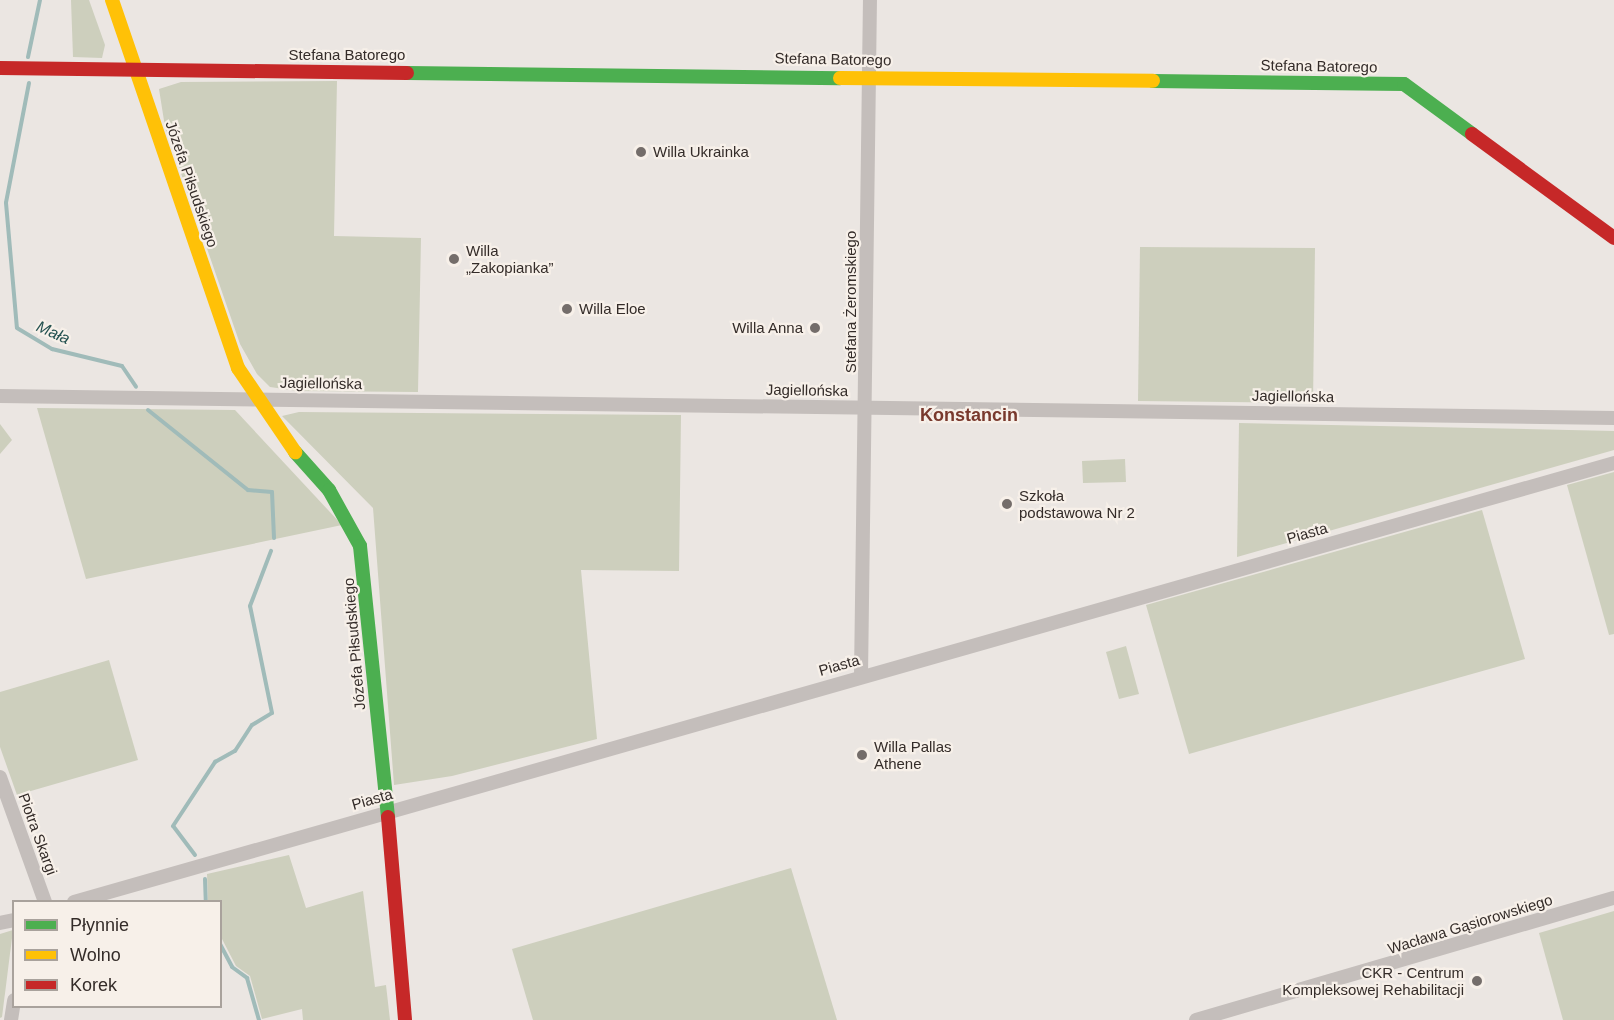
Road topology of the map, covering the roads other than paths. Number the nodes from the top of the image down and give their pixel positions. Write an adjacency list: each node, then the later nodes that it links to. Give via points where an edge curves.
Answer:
1 (112, 0): 4 (street, Józefa Piłsudskiego)
2 (870, 0): 5 (street, Stefana Żeromskiego)
3 (0, 68): 4 (street, Stefana Batorego)
4 (136, 70): 5 (street, Stefana Batorego); 8 (street, Józefa Piłsudskiego)
5 (869, 76): 6 (street, Stefana Batorego, via 1404,84); 9 (street, Stefana Żeromskiego)
6 (1614, 238)
7 (0, 396): 8 (street, Jagiellońska)
8 (252, 399): 9 (street, Jagiellońska); 14 (street, Józefa Piłsudskiego, via 329,490 360,546 368,587)
9 (866, 408): 10 (street, Jagiellońska); 12 (street, Stefana Żeromskiego)
10 (1614, 418)
11 (1614, 463): 12 (street, Piasta)
12 (861, 676): 14 (street, Piasta)
13 (0, 777): 16 (street, Piotra Skargi)
14 (384, 812): 17 (street, Piasta); 18 (street, Józefa Piłsudskiego)
15 (1614, 898): 19 (street, Wacława Gąsiorowskiego)
16 (44, 900)
17 (81, 900)
18 (405, 1020)
19 (1196, 1020)

